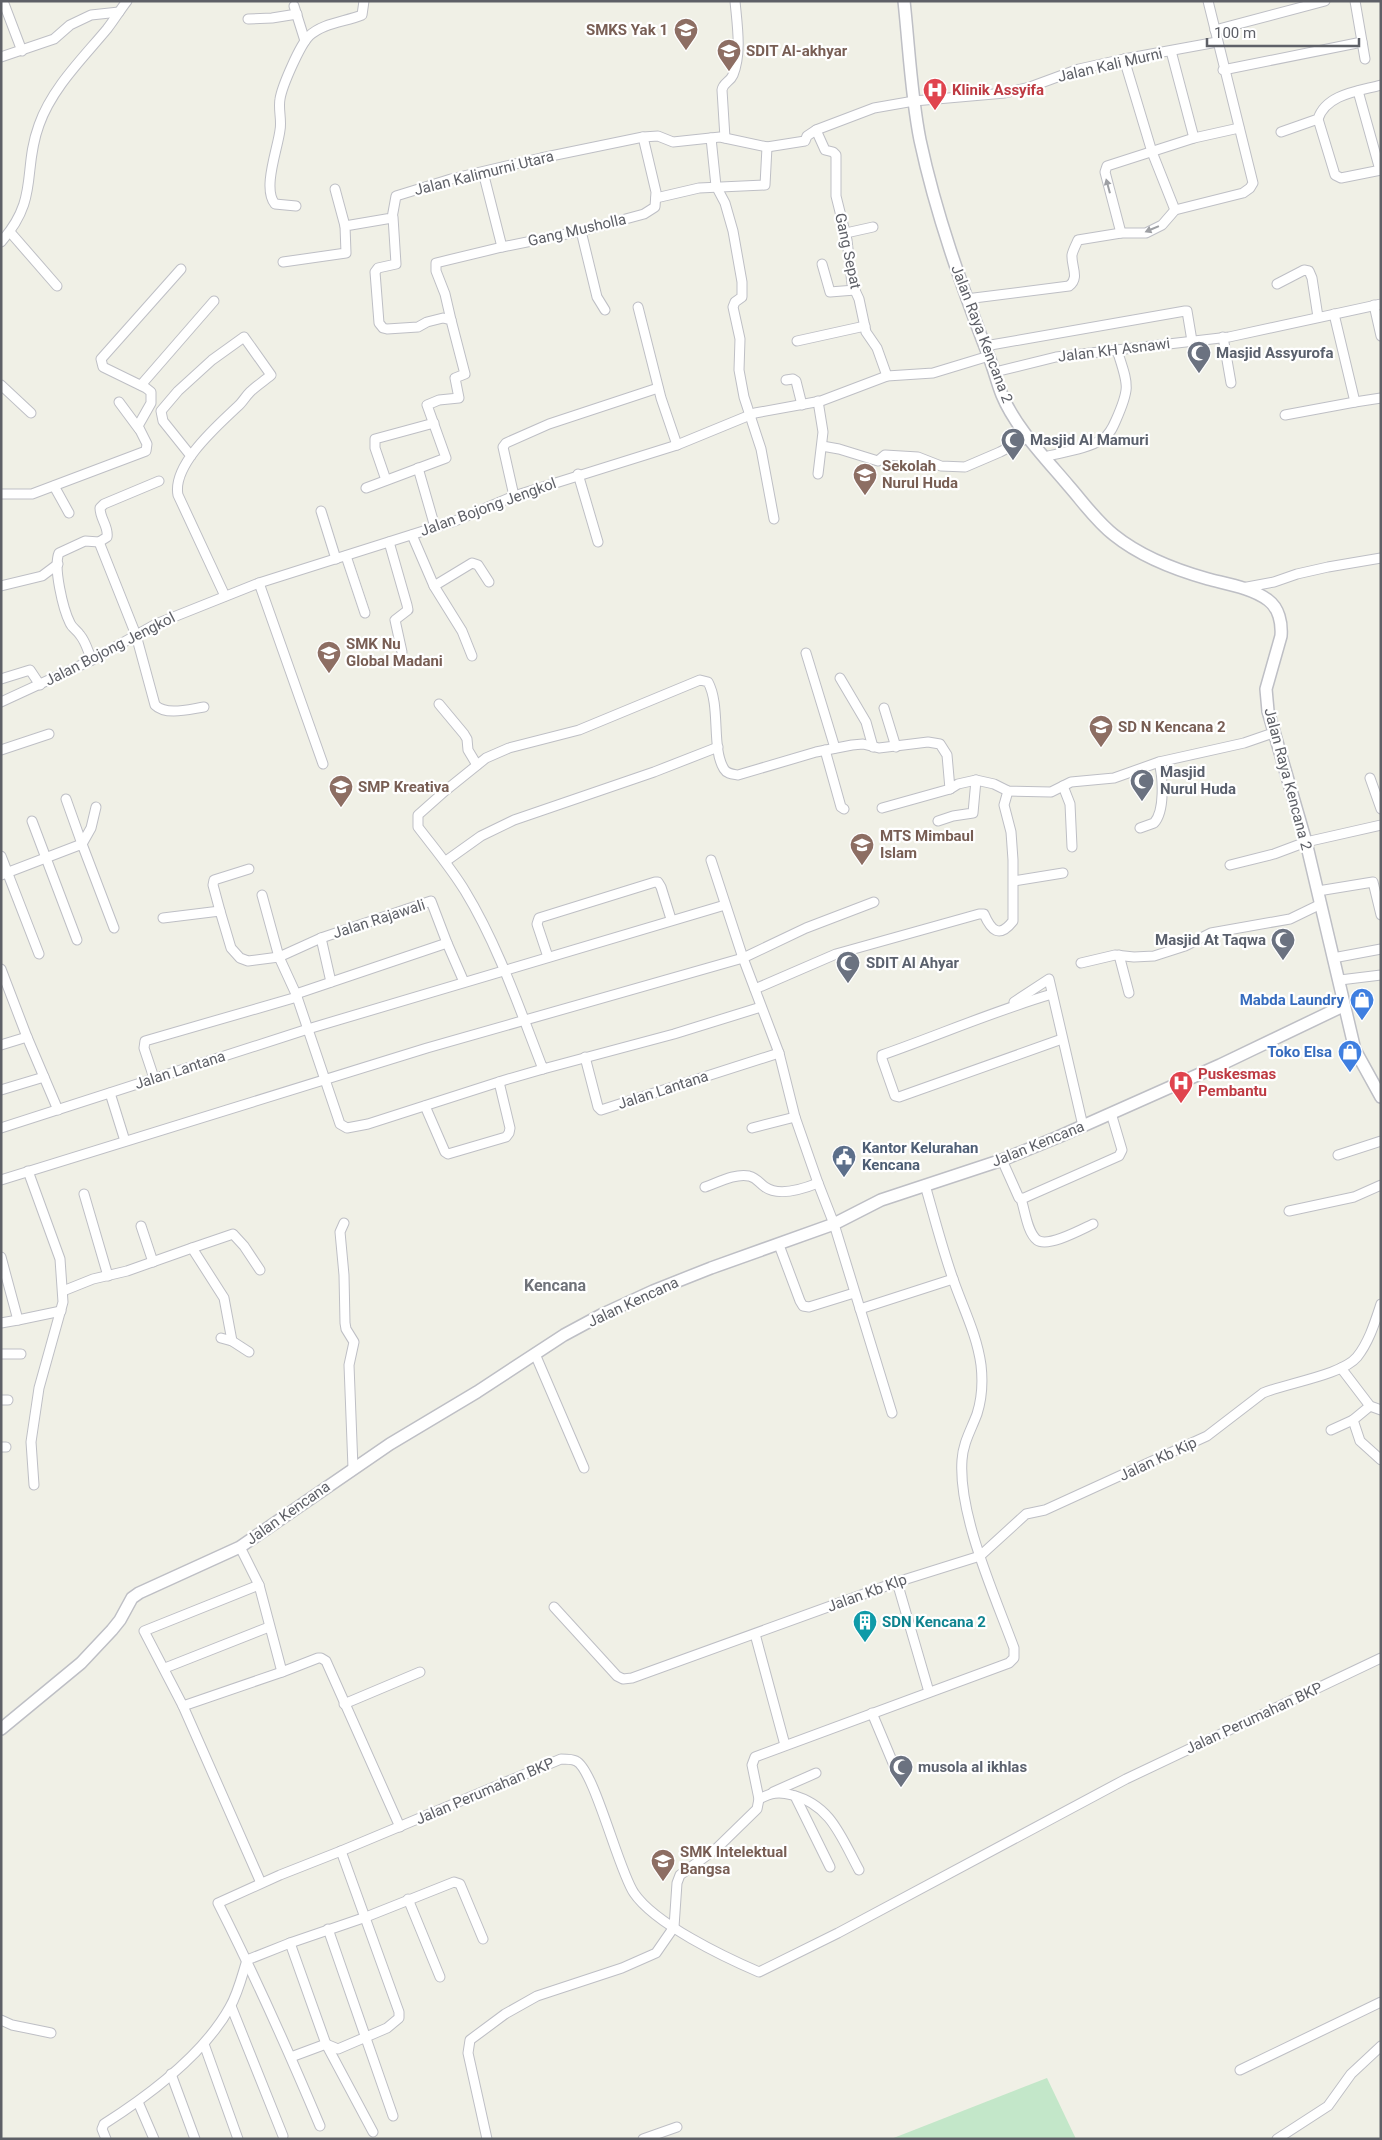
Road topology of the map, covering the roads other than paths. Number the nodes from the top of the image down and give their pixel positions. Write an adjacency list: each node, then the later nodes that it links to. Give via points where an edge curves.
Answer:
1 (3, 1): 15 (street)
2 (128, 1): 9 (street)
3 (735, 1): 30 (street, via 736,58 733,76 722,87)
4 (904, 1): 23 (street, Jalan Raya Kencana 2)
5 (1208, 1): 11 (street)
6 (1325, 1): 11 (street)
7 (1355, 1): 14 (street)
8 (364, 3): 12 (street, via 362,15 323,28)
9 (119, 12): 15 (street, via 86,17 64,29 54,39); 45 (street, via 76,65 43,116 35,141 26,200)
10 (248, 19): 12 (street, via 296,12)
11 (1215, 30): 13 (street)
12 (305, 41): 39 (street, via 280,99 280,131 270,196 275,204)
13 (1217, 42): 16 (street, Jalan Kali Murni); 20 (street)
14 (1362, 42): 19 (street); 20 (street)
15 (22, 51): 17 (street)
16 (1171, 51): 18 (street, Jalan Kali Murni); 31 (street)
17 (1, 57)
18 (1124, 59): 23 (street, Jalan Kali Murni, via 1079,69 1005,93); 33 (street)
19 (1365, 59)
20 (1224, 70): 25 (street)
21 (1381, 85): 22 (street)
22 (1358, 91): 24 (street, via 1325,105); 34 (street)
23 (914, 101): 26 (street, via 865,111); 56 (street, Jalan Raya Kencana 2, via 920,141)
24 (1318, 119): 27 (street); 34 (street, via 1335,175 1341,178)
25 (1239, 128): 31 (street); 40 (street, via 1252,183 1250,188 1243,193)
26 (816, 130): 32 (street, via 807,136 805,142); 46 (street, Gang Sepat, via 825,150 836,155 836,196)
27 (1281, 132)
28 (643, 137): 29 (street, via 658,136 673,142); 35 (street, Jalan Kalimurni Utara); 38 (street)
29 (711, 138): 30 (street); 36 (street)
30 (725, 138): 32 (street)
31 (1194, 138): 33 (street)
32 (767, 146): 36 (street, via 765,185)
33 (1152, 152): 40 (street); 47 (street, one-way to 33, via 1105,172 1107,166)
34 (1380, 170)
35 (483, 172): 41 (street, Jalan Kalimurni Utara, via 396,196); 49 (street)
36 (716, 186): 38 (street); 84 (street, via 734,231 743,294 733,307 740,339 739,370)
37 (335, 189): 42 (street)
38 (656, 198): 44 (street, Gang Musholla, via 655,207 649,212)
39 (296, 206)
40 (1175, 210): 47 (street, one-way to 47, via 1162,225 1146,233)
41 (393, 217): 42 (street); 63 (street, via 396,264 378,268 375,272 381,326 387,329 418,327 443,318)
42 (345, 226): 50 (street, via 346,253)
43 (873, 227): 46 (street)
44 (581, 231): 49 (street, Gang Musholla); 60 (street, via 597,298)
45 (10, 232): 48 (street); 54 (street)
46 (846, 233): 55 (street, Gang Sepat)
47 (1121, 233): 56 (street, via 1078,240 1072,258 1075,278 1069,286)
48 (1, 242)
49 (502, 248): 63 (street, Gang Musholla, via 436,263)
50 (282, 262)
51 (822, 264): 55 (street, via 830,292)
52 (181, 268): 76 (street, via 101,359 103,367)
53 (1277, 284): 62 (street, via 1304,270 1309,271)
54 (57, 286)
55 (855, 290): 64 (street, Gang Sepat)
56 (966, 299): 70 (street, Jalan Raya Kencana 2)
57 (214, 301): 76 (street)
58 (1378, 304): 61 (street, Jalan KH Asnawi); 65 (street)
59 (638, 308): 77 (street)
60 (605, 310)
61 (1334, 314): 62 (street, Jalan KH Asnawi); 81 (street)
62 (1318, 317): 66 (street, Jalan KH Asnawi)
63 (451, 320): 86 (street, via 465,374 455,378 459,398 428,403)
64 (865, 326): 67 (street); 72 (street, Gang Sepat)
65 (1381, 336)
66 (1223, 337): 68 (street, Jalan KH Asnawi); 74 (street)
67 (797, 341)
68 (1192, 341): 69 (street, Jalan KH Asnawi); 70 (street, Jalan Bojong Jengkol, via 1188,312 1185,311)
69 (1117, 350): 71 (street, Jalan KH Asnawi, via 1056,358); 92 (street, via 1127,394 1111,431 1097,442)
70 (987, 351): 71 (street, Jalan Raya Kencana 2); 72 (street, Jalan Bojong Jengkol, via 933,373)
71 (995, 372): 88 (street, Jalan Raya Kencana 2, via 1002,396)
72 (887, 376): 79 (street, Jalan Bojong Jengkol)
73 (786, 380): 82 (street, via 796,381)
74 (1231, 383)
75 (1, 385): 83 (street)
76 (141, 385): 87 (street, via 152,396 150,406 139,422)
77 (658, 388): 89 (street); 101 (street, via 550,424 506,443 503,447)
78 (1381, 398): 81 (street)
79 (818, 401): 82 (street, Jalan Bojong Jengkol); 90 (street)
80 (119, 402): 87 (street)
81 (1355, 402): 85 (street)
82 (802, 406): 84 (street, Jalan Bojong Jengkol)
83 (30, 413)
84 (751, 415): 89 (street, Jalan Bojong Jengkol); 104 (street)
85 (1285, 415)
86 (434, 423): 93 (street, via 446,458); 96 (street, via 374,440)
87 (139, 429): 98 (street, via 147,444 143,453)
88 (1029, 437): 90 (street, via 964,467 941,466 918,457 885,455 878,461); 92 (street, Jalan Raya Kencana 2)
89 (677, 445): 94 (street, Jalan Bojong Jengkol)
90 (822, 446): 95 (street)
91 (190, 456): 91 (street, via 163,421 161,411 212,360 244,337 271,375 250,392); 119 (street, via 178,482 178,495)
92 (1044, 457): 118 (street, Jalan Raya Kencana 2, via 1115,536 1144,554 1197,576)
93 (418, 468): 96 (street); 105 (street)
94 (578, 474): 101 (street, Jalan Bojong Jengkol); 109 (street)
95 (818, 474)
96 (386, 480): 99 (street)
97 (159, 481): 107 (street, via 102,506 100,513 108,535)
98 (54, 486): 100 (street, via 32,494); 103 (street)
99 (366, 488)
100 (1, 494)
101 (514, 496): 105 (street, Jalan Bojong Jengkol)
102 (321, 511): 112 (street)
103 (68, 513)
104 (774, 519)
105 (435, 528): 106 (street, Jalan Bojong Jengkol)
106 (412, 535): 108 (street, Jalan Bojong Jengkol); 117 (street)
107 (99, 542): 113 (street, via 85,541 59,553); 121 (street)
108 (389, 542): 110 (street, Jalan Bojong Jengkol); 122 (street, via 408,605 408,610 395,620)
109 (598, 542)
110 (346, 556): 112 (street, Jalan Bojong Jengkol); 120 (street)
111 (1381, 558): 118 (street)
112 (336, 559): 115 (street, Jalan Bojong Jengkol)
113 (58, 564): 116 (street, via 42,576); 125 (street, via 66,612)
114 (489, 582): 117 (street, via 478,565 472,563)
115 (259, 583): 119 (street, Jalan Bojong Jengkol); 142 (street)
116 (1, 586)
117 (434, 586): 124 (street, via 462,631)
118 (1239, 588): 133 (street, Jalan Raya Kencana 2, via 1268,600 1277,611 1282,627 1280,648 1266,689)
119 (225, 596): 121 (street, Jalan Bojong Jengkol, via 156,624)
120 (365, 613)
121 (136, 636): 125 (street, Jalan Bojong Jengkol); 131 (street, via 157,708 170,711)
122 (402, 652)
123 (806, 653): 138 (street)
124 (472, 656)
125 (92, 660): 128 (street, Jalan Bojong Jengkol)
126 (840, 678): 135 (street, via 866,722)
127 (1, 679): 128 (street, via 30,670)
128 (40, 685): 129 (street, Jalan Bojong Jengkol)
129 (1, 702)
130 (439, 704): 143 (street, via 464,734)
131 (204, 707)
132 (884, 708): 136 (street)
133 (1273, 733): 141 (street, via 1244,743); 158 (street, Jalan Raya Kencana 2)
134 (50, 734): 139 (street)
135 (873, 747): 136 (street); 138 (street, via 863,744)
136 (896, 747): 147 (street, via 928,742 940,744 947,755)
137 (718, 748): 140 (street, via 724,770 738,775); 143 (street, via 712,693 708,682 700,680 579,730 497,753); 164 (street, via 514,820 481,836)
138 (835, 748): 140 (street)
139 (1, 750)
140 (825, 750): 152 (street)
141 (1159, 762): 146 (street, via 1114,778 1078,780); 157 (street, via 1163,785 1158,815 1154,823)
142 (324, 764)
143 (477, 765): 164 (street, via 417,819 418,827)
144 (1370, 778): 153 (street)
145 (976, 780): 147 (street); 148 (street); 154 (street, via 974,813)
146 (1063, 786): 148 (street, via 1045,792); 160 (street, via 1070,804)
147 (950, 789): 151 (street)
148 (1008, 791): 169 (street, via 1004,805)
149 (66, 799): 159 (street)
150 (96, 806): 159 (street, via 92,828)
151 (882, 808)
152 (844, 809)
153 (1381, 809)
154 (938, 820)
155 (32, 821): 162 (street)
156 (1381, 825): 158 (street)
157 (1140, 828)
158 (1306, 842): 165 (street); 170 (street, Jalan Raya Kencana 2)
159 (82, 844): 162 (street); 179 (street)
160 (1072, 847)
161 (1, 856): 167 (street)
162 (46, 858): 167 (street); 181 (street)
163 (711, 860): 174 (street)
164 (446, 861): 192 (street, via 479,915)
165 (1230, 865)
166 (249, 869): 175 (street, Jalan Rajawali, via 214,880)
167 (4, 874): 184 (street)
168 (1063, 874): 169 (street)
169 (1014, 882): 197 (street, via 1013,921 1004,929 992,929 984,914 979,914 836,954)
170 (1318, 891): 173 (street, Jalan Raya Kencana 2); 176 (street, via 1373,882)
171 (262, 895): 187 (street)
172 (874, 902): 188 (street, via 806,928)
173 (1320, 904): 185 (street, via 1290,919 1211,933 1154,956); 189 (street, Jalan Raya Kencana 2)
174 (725, 905): 178 (street, Jalan Lantana); 188 (street)
175 (220, 911): 177 (street); 187 (street, Jalan Rajawali, via 229,945 240,958 248,961)
176 (1381, 915)
177 (163, 918)
178 (671, 919): 186 (street, Jalan Lantana); 186 (street, via 658,882 538,918)
179 (114, 928)
180 (321, 938): 182 (street, Jalan Rajawali, via 431,901); 187 (street, Jalan Rajawali); 195 (street)
181 (77, 940)
182 (447, 943): 195 (street); 196 (street)
183 (1381, 949): 189 (street)
184 (39, 954)
185 (1118, 955): 190 (street); 198 (street)
186 (548, 957): 192 (street, Jalan Lantana)
187 (279, 958): 200 (street)
188 (743, 958): 197 (street); 204 (street)
189 (1333, 958): 194 (street, Jalan Raya Kencana 2)
190 (1081, 963)
191 (1, 969): 206 (street)
192 (503, 970): 196 (street, Jalan Lantana); 204 (street)
193 (1381, 975): 194 (street)
194 (1340, 980): 201 (street, Jalan Raya Kencana 2)
195 (331, 982): 200 (street)
196 (464, 982): 205 (street, Jalan Lantana)
197 (754, 989): 202 (street)
198 (1129, 993)
199 (1052, 994): 203 (street); 203 (street, via 1049,979); 207 (street)
200 (296, 995): 205 (street); 213 (street, via 145,1041 144,1048)
201 (1344, 1006): 218 (street, Jalan Raya Kencana 2, via 1355,1050); 221 (street, Jalan Kencana)
202 (762, 1007): 209 (street); 210 (street)
203 (1007, 1007): 207 (street, via 882,1054 895,1096)
204 (524, 1022): 211 (street); 214 (street)
205 (308, 1029): 213 (street, Jalan Lantana); 214 (street)
206 (27, 1037): 208 (street); 212 (street)
207 (1062, 1039): 223 (street)
208 (1, 1045)
209 (778, 1054): 210 (street, Jalan Lantana, via 601,1110); 222 (street)
210 (585, 1057): 211 (street)
211 (542, 1069): 215 (street)
212 (44, 1077): 216 (street); 220 (street)
213 (154, 1078): 217 (street, Jalan Lantana)
214 (326, 1080): 219 (street, via 340,1124 347,1128); 226 (street)
215 (499, 1082): 219 (street); 219 (street, via 510,1128 506,1137 448,1154 444,1152)
216 (1, 1090)
217 (110, 1093): 220 (street, Jalan Lantana); 226 (street)
218 (1381, 1096)
219 (425, 1106)
220 (58, 1110): 224 (street, Jalan Lantana)
221 (1111, 1114): 223 (street, Jalan Kencana); 237 (street, via 1122,1150 1119,1156)
222 (795, 1117): 225 (street); 232 (street)
223 (1083, 1126): 229 (street, Jalan Kencana)
224 (1, 1128)
225 (752, 1128)
226 (126, 1141): 230 (street)
227 (1381, 1141): 228 (street)
228 (1338, 1155)
229 (1002, 1160): 233 (street, Jalan Kencana); 237 (street)
230 (28, 1171): 231 (street); 250 (street, via 54,1241)
231 (1, 1180)
232 (818, 1183): 235 (street, via 800,1189 775,1191 744,1175); 240 (street)
233 (925, 1185): 240 (street, Jalan Kencana, via 881,1200); 249 (street)
234 (1381, 1185): 238 (street, via 1354,1197)
235 (704, 1187)
236 (84, 1194): 248 (street)
237 (1021, 1199): 241 (street, via 1031,1230 1036,1239 1043,1242)
238 (1289, 1211)
239 (344, 1223): 270 (street, via 340,1232 345,1323 354,1342 349,1365)
240 (834, 1224): 243 (street, Jalan Kencana); 251 (street)
241 (1093, 1224)
242 (141, 1226): 246 (street)
243 (779, 1245): 251 (street, via 803,1306); 262 (street, Jalan Kencana, via 653,1291 595,1318)
244 (192, 1248): 246 (street); 247 (street, via 233,1234); 258 (street, via 224,1298)
245 (1, 1257): 255 (street)
246 (153, 1262): 248 (street)
247 (260, 1270)
248 (108, 1276): 250 (street)
249 (953, 1279): 253 (street); 274 (street, via 976,1340 981,1366 981,1396 964,1444 961,1477)
250 (63, 1291): 254 (street)
251 (854, 1293): 253 (street)
252 (1381, 1304): 263 (street, via 1365,1344 1356,1358)
253 (860, 1309): 266 (street)
254 (61, 1311): 255 (street); 272 (street, via 39,1388 34,1420 31,1442)
255 (18, 1320): 256 (street)
256 (1, 1323)
257 (221, 1338): 258 (street)
258 (232, 1341): 259 (street)
259 (249, 1352)
260 (1, 1354): 261 (street)
261 (21, 1354)
262 (535, 1354): 270 (street, Jalan Kencana); 271 (street)
263 (1341, 1368): 264 (street); 274 (street, Jalan Kb Kip, via 1263,1393 1221,1427 1194,1443 1045,1510 1026,1514)
264 (1370, 1406): 265 (street); 267 (street)
265 (1381, 1410)
266 (892, 1413)
267 (1353, 1420): 268 (street); 269 (street, via 1360,1441)
268 (1331, 1430)
269 (1381, 1460)
270 (353, 1468): 273 (street, Jalan Kencana)
271 (584, 1468)
272 (34, 1485)
273 (240, 1546): 276 (street); 288 (street, Jalan Kencana, via 132,1598 116,1625 81,1663)
274 (980, 1556): 275 (street, Jalan Kb Klp); 284 (street, via 1014,1648 1014,1658 1010,1663)
275 (897, 1582): 279 (street, Jalan Kb Klp); 284 (street)
276 (259, 1585): 278 (street); 281 (street, via 144,1631)
277 (554, 1607): 279 (street, Jalan Kb Klp, via 623,1679)
278 (269, 1627): 281 (street); 282 (street)
279 (755, 1634): 289 (street)
280 (1381, 1658): 302 (street, Jalan Perumahan BKP, via 1126,1779 759,1972 728,1959)
281 (165, 1668): 286 (street)
282 (282, 1672): 285 (street, via 321,1658 326,1661); 286 (street)
283 (420, 1672): 285 (street)
284 (930, 1692): 287 (street)
285 (344, 1704): 295 (street)
286 (183, 1706): 299 (street)
287 (872, 1713): 289 (street); 291 (street)
288 (1, 1729)
289 (785, 1745): 294 (street, via 759,1754 753,1760)
290 (816, 1773): 292 (street)
291 (898, 1775)
292 (771, 1792): 293 (street); 294 (street)
293 (796, 1796): 297 (street); 298 (street, via 818,1805 830,1818)
294 (759, 1800): 302 (street, via 757,1809 724,1842 680,1875)
295 (400, 1827): 296 (street, Jalan Perumahan BKP); 302 (street, Jalan Perumahan BKP, via 561,1759 576,1760 584,1768 593,1789 633,1893)
296 (341, 1851): 299 (street, Jalan Perumahan BKP); 301 (street)
297 (830, 1867)
298 (859, 1870)
299 (261, 1883): 306 (street, Jalan Perumahan BKP, via 218,1903)
300 (408, 1899): 301 (street); 304 (street, via 458,1882); 307 (street)
301 (366, 1918): 303 (street); 312 (street, via 399,2018 386,2028)
302 (674, 1927): 329 (street, via 656,1952 646,1958 537,1996 505,2014 470,2040 468,2053)
303 (328, 1929): 305 (street); 312 (street)
304 (483, 1939)
305 (290, 1943): 306 (street); 314 (street)
306 (247, 1960): 309 (street); 316 (street)
307 (440, 1976)
308 (1381, 2002): 317 (street)
309 (231, 2006): 313 (street); 324 (street)
310 (1, 2020): 311 (street)
311 (51, 2033)
312 (366, 2036): 314 (street, via 338,2049); 320 (street)
313 (204, 2044): 318 (street); 328 (street)
314 (326, 2044): 316 (street); 323 (street)
315 (1381, 2046): 331 (street, via 1351,2074 1328,2106)
316 (291, 2057): 321 (street)
317 (1240, 2070)
318 (171, 2074): 319 (street); 327 (street)
319 (138, 2102): 325 (street, via 104,2124 102,2129); 326 (street)
320 (393, 2116)
321 (320, 2126)
322 (676, 2127): 330 (street)
323 (373, 2132)
324 (283, 2136)
325 (106, 2139)
326 (154, 2139)
327 (195, 2139)
328 (238, 2139)
329 (487, 2139)
330 (643, 2139)
331 (1277, 2139)

